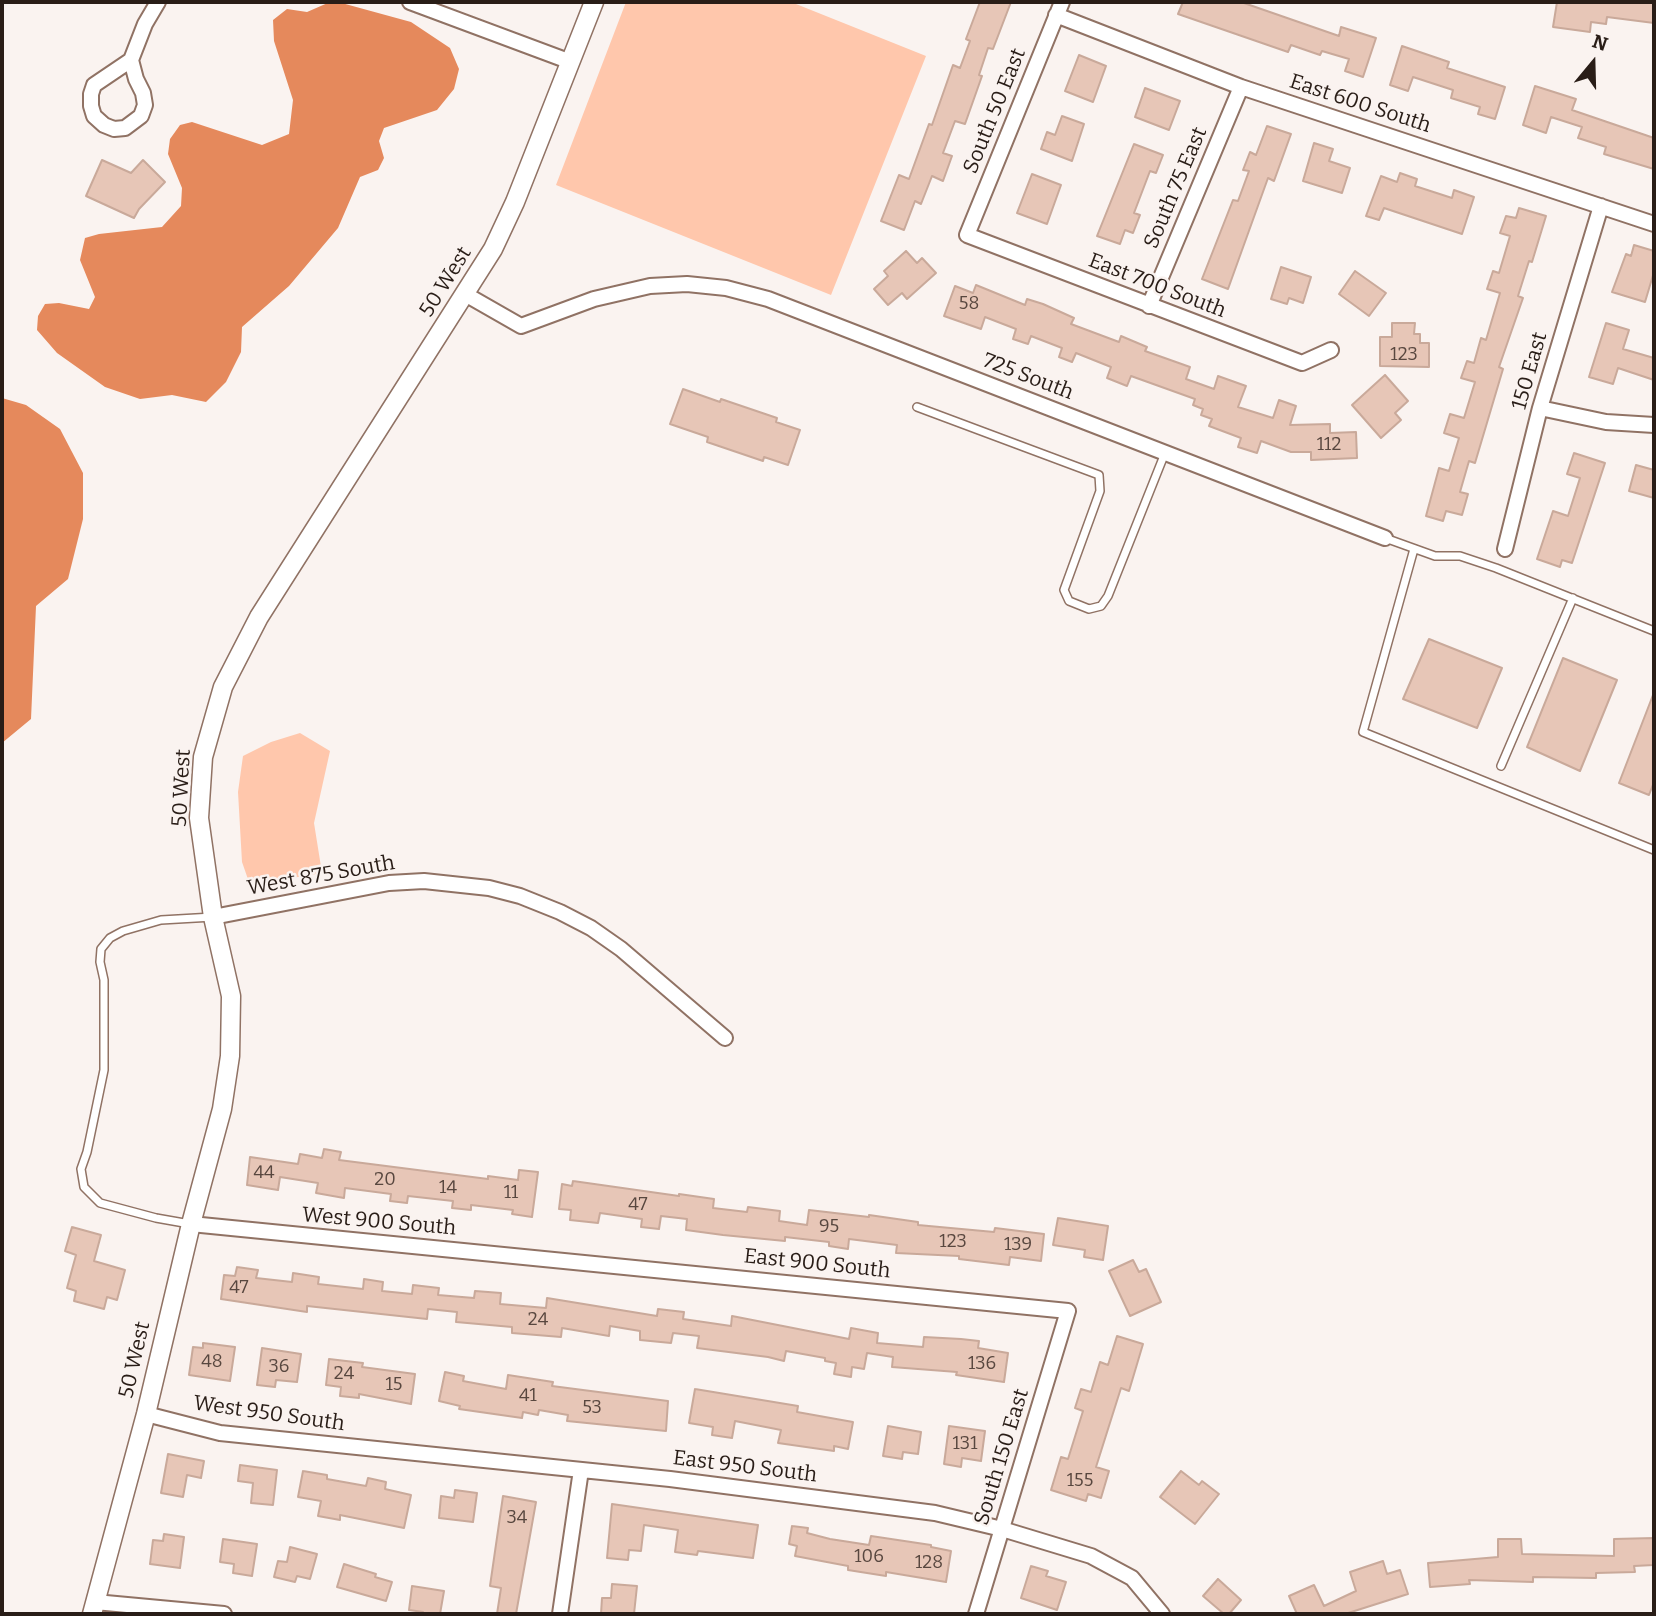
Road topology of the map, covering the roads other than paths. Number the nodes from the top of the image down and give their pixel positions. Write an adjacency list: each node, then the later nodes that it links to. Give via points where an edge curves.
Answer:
1 (158, 2): 5 (street)
2 (410, 2): 6 (street)
3 (594, 2): 6 (street, 50 West)
4 (1059, 8): 7 (street, East 600 South); 10 (street, South 50 East)
5 (131, 61): 5 (street, via 94,85 90,94 94,116 114,129 134,123 145,105)
6 (570, 62): 11 (street, 50 West, via 515,202)
7 (1241, 87): 8 (street, East 600 South); 12 (street, South 75 East)
8 (1601, 206): 9 (street, East 600 South); 15 (street, 150 East)
9 (1654, 224)
10 (967, 236): 12 (street, East 700 South)
11 (465, 294): 17 (street, 725 South, via 521,326 594,299 650,286 726,288 768,299); 25 (street, 50 West, via 259,617 223,687 203,757 199,818)
12 (1149, 306): 13 (street, East 700 South, via 1302,363)
13 (1331, 350)
14 (917, 407): 17 (lane, via 1099,475 1100,491 1064,590 1069,601 1089,609 1101,606 1108,596)
15 (1540, 408): 16 (street, via 1606,422); 20 (street, 150 East)
16 (1654, 425)
17 (1165, 453): 18 (street, 725 South)
18 (1385, 538): 19 (lane, 725 South)
19 (1414, 549): 21 (lane, 725 South, via 1435,556 1460,556); 24 (lane, via 1363,733)
20 (1505, 549)
21 (1573, 598): 22 (lane, 725 South); 23 (lane)
22 (1654, 631)
23 (1500, 766)
24 (1654, 850)
25 (213, 917): 26 (street, West 875 South, via 389,883 424,881 489,888 520,896 591,928); 27 (street, 50 West, via 231,996 230,1056 222,1109); 27 (lane, via 161,920 116,934 101,949 104,1070 81,1169 84,1187 100,1203)
26 (725, 1038)
27 (191, 1224): 28 (street, West 900 South); 30 (street, 50 West)
28 (562, 1260): 29 (street, East 900 South)
29 (1068, 1311): 33 (street, South 150 East)
30 (146, 1414): 31 (street, West 950 South, via 220,1433); 34 (street, 50 West)
31 (388, 1450): 32 (street, East 950 South)
32 (580, 1470): 33 (street, East 950 South, via 936,1513); 36 (street)
33 (1002, 1528): 37 (street, South 150 East); 38 (street, East 950 South, via 1091,1556 1132,1578)
34 (94, 1608): 35 (street)
35 (224, 1614)
36 (560, 1614)
37 (976, 1614)
38 (1162, 1614)

